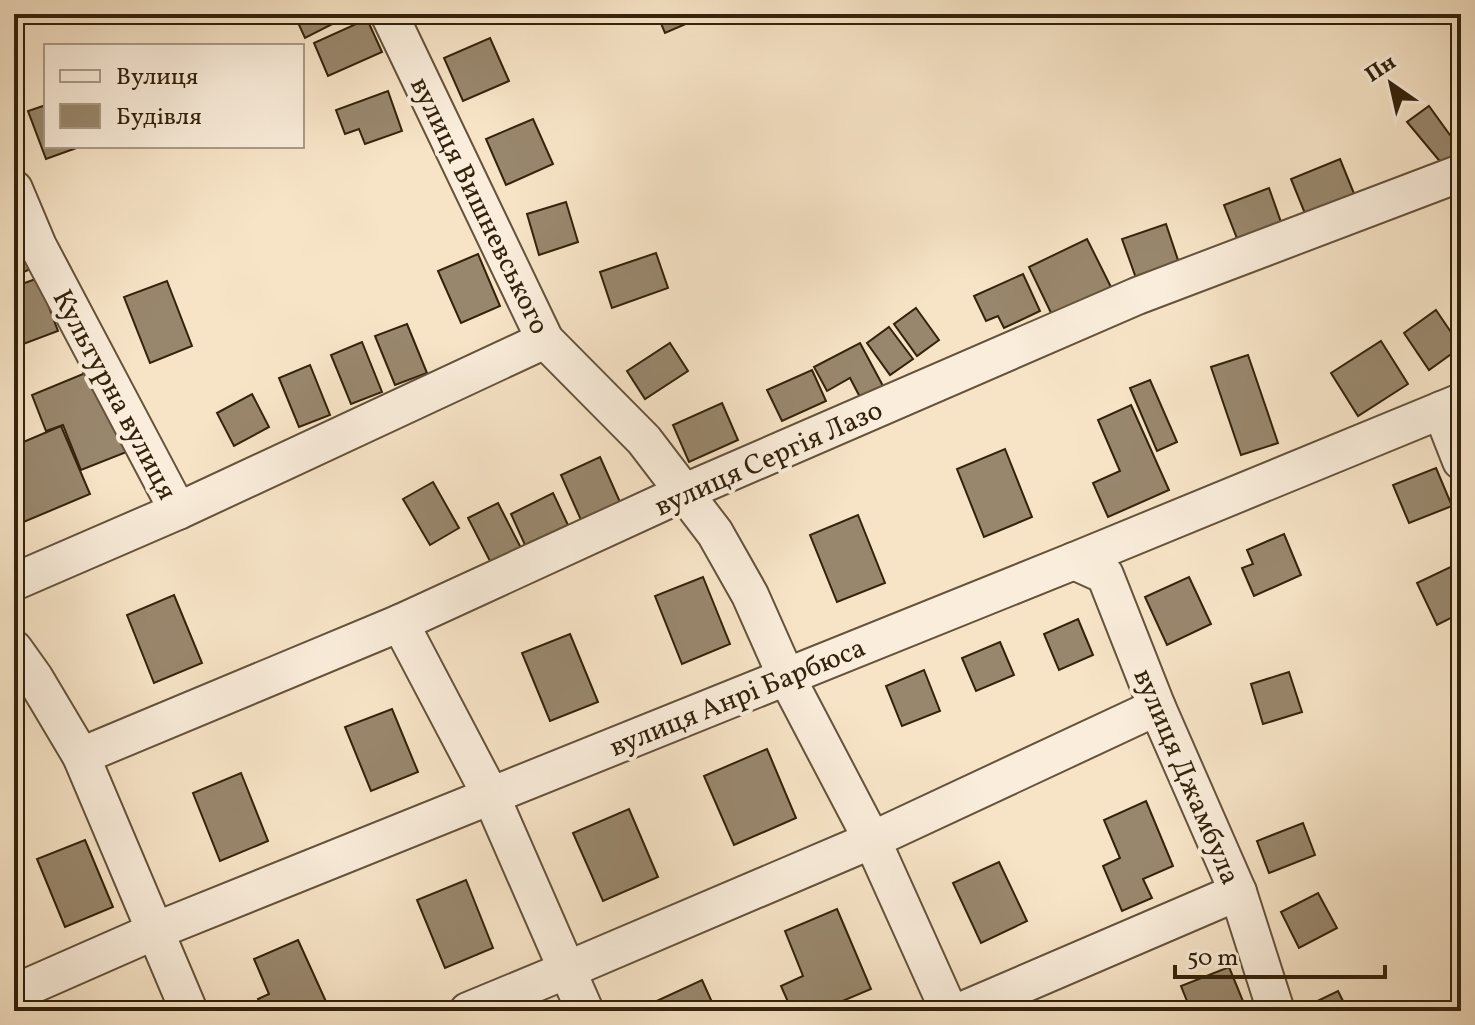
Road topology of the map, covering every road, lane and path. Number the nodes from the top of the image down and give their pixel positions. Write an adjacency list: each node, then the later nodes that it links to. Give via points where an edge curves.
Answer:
1 (389, 14): 4 (street, вулиця Вишневського)
2 (1461, 173): 7 (street, вулиця Сергія Лазо, via 1137,296)
3 (14, 189): 8 (street, Культурна вулиця, via 38,246)
4 (545, 340): 7 (street, вулиця Вишневського, via 644,440); 8 (street)
5 (1451, 406): 6 (street); 9 (street, вулиця Анрі Барбюса)
6 (1461, 461)
7 (685, 492): 11 (street, вулиця Сергія Лазо); 13 (street, вулиця Вишневського, via 750,595)
8 (178, 511): 10 (street)
9 (1074, 561): 13 (street, вулиця Анрі Барбюса); 14 (street, вулиця Джамбула, via 1105,575)
10 (14, 582)
11 (400, 623): 15 (street, вулиця Сергія Лазо); 16 (street)
12 (14, 649): 15 (street)
13 (786, 676): 16 (street, вулиця Анрі Барбюса); 17 (street, вулиця Вишневського)
14 (1157, 707): 17 (street); 18 (street, вулиця Джамбула)
15 (81, 756): 19 (street)
16 (491, 796): 19 (street, вулиця Анрі Барбюса); 20 (street)
17 (872, 840): 20 (street); 25 (street, вулиця Вишневського)
18 (1238, 892): 26 (street); 27 (street, вулиця Джамбула)
19 (155, 931): 21 (street, вулиця Анрі Барбюса); 22 (street)
20 (567, 970): 23 (street); 24 (street)
21 (14, 993)
22 (189, 1011)
23 (468, 1011)
24 (585, 1011)
25 (949, 1011)
26 (961, 1011)
27 (1276, 1011)

